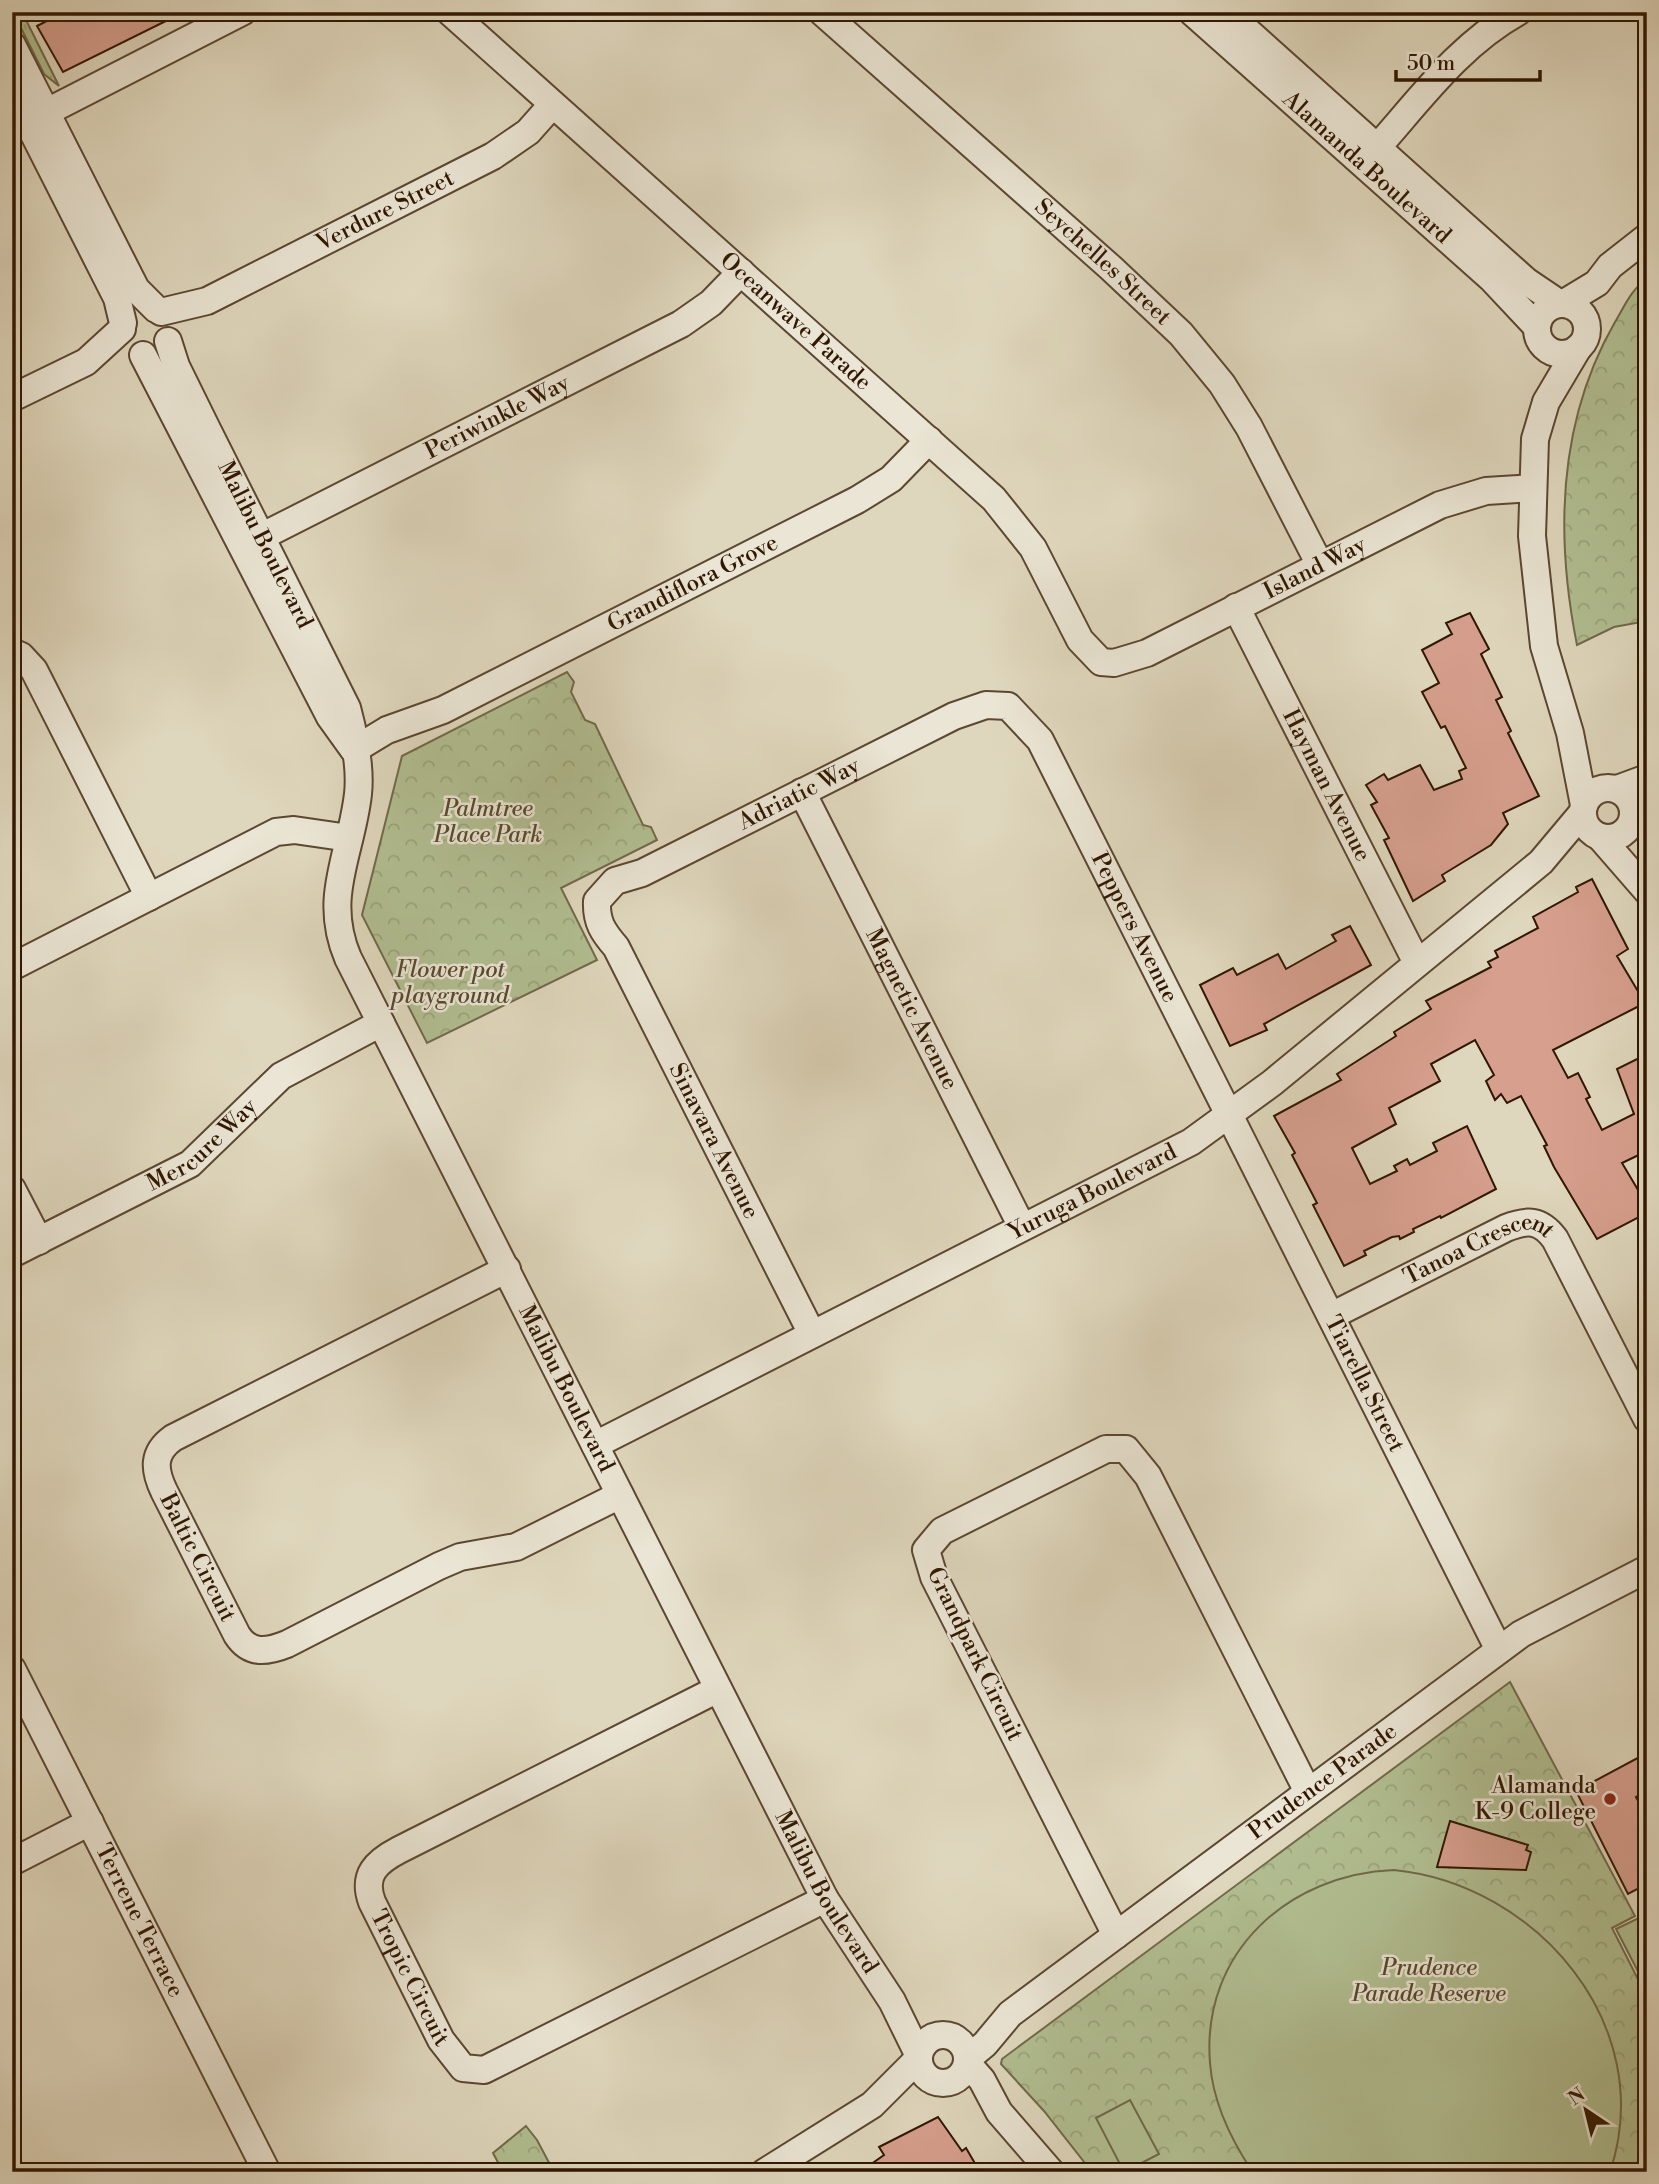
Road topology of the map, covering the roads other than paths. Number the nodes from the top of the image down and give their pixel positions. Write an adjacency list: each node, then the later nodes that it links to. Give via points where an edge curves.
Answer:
1 (242, 12): 10 (street)
2 (450, 12): 9 (street, Oceanwave Parade)
3 (822, 12): 28 (street, Seychelles Street, via 1181,334 1222,384 1249,427)
4 (1192, 12): 11 (street, Alamanda Boulevard)
5 (1226, 12): 11 (street, Alamanda Boulevard)
6 (1518, 12): 11 (street, via 1483,33 1455,59)
7 (12, 44): 10 (street, Malibu Boulevard)
8 (12, 91): 10 (street, Malibu Boulevard)
9 (552, 105): 13 (street, Oceanwave Parade); 17 (street, Verdure Street, via 528,132 493,156)
10 (37, 117): 17 (street, Malibu Boulevard, via 136,289); 18 (street, Malibu Boulevard, via 117,298)
11 (1370, 156): 15 (street, Alamanda Boulevard, via 1526,281); 19 (street, Alamanda Boulevard, via 1492,279)
12 (1647, 237): 14 (street, via 1610,266)
13 (741, 272): 25 (street, Oceanwave Parade); 27 (street, Periwinkle Way, via 711,303 681,324)
14 (1597, 283): 15 (street); 16 (street)
15 (1562, 303): 16 (street, via 1577,309); 19 (street, via 1542,314)
16 (1586, 320): 20 (street, via 1586,335)
17 (164, 324): 18 (street, via 149,307 133,310); 21 (street, via 158,352); 27 (street, Malibu Boulevard, via 176,366)
18 (122, 326): 21 (street, via 125,343); 22 (street)
19 (1538, 333): 20 (street, via 1557,354); 24 (street)
20 (1578, 348): 24 (street)
21 (139, 354): 22 (street); 27 (street, Malibu Boulevard)
22 (86, 362): 23 (street)
23 (12, 398)
24 (1546, 402): 26 (street, via 1535,439)
25 (929, 440): 31 (street, Oceanwave Parade, via 1012,519 1033,548 1080,640); 34 (street, Grandiflora Grove, via 891,480 857,500 443,710 394,743)
26 (1533, 488): 28 (street, Island Way, via 1486,491 1456,499); 33 (street, via 1539,620)
27 (252, 542): 34 (street, Malibu Boulevard, via 330,717)
28 (1320, 565): 29 (street, Island Way)
29 (1236, 607): 31 (street, Island Way, via 1147,653); 46 (street, Hayman Avenue)
30 (12, 652): 44 (street, via 34,670)
31 (1101, 662)
32 (1011, 698): 37 (street, Adriatic Way, via 954,716); 49 (street, Peppers Avenue, via 1040,740)
33 (1570, 733): 36 (street); 38 (street)
34 (354, 750): 41 (street, Malibu Boulevard, via 359,790)
35 (1647, 778): 36 (street)
36 (1615, 789): 38 (street, via 1592,794); 39 (street)
37 (802, 792): 45 (street, Adriatic Way, via 642,873 615,881); 51 (street, Magnetic Avenue)
38 (1584, 809): 40 (street, via 1587,827); 42 (street, Yuruga Boulevard)
39 (1638, 813): 40 (street, via 1623,834); 43 (street)
40 (1599, 837): 42 (street, Yuruga Boulevard); 43 (street)
41 (346, 848): 44 (street, via 254,844); 48 (street, Malibu Boulevard, via 336,894 337,923 348,958)
42 (1541, 862): 46 (street, Yuruga Boulevard)
43 (1647, 890)
44 (149, 897): 47 (street)
45 (605, 901): 56 (street, Sinavara Avenue, via 598,922 616,947)
46 (1417, 963): 49 (street, Yuruga Boulevard)
47 (12, 967)
48 (381, 1023): 52 (street, Mercure Way, via 281,1076 190,1164); 54 (street, Malibu Boulevard)
49 (1230, 1116): 51 (street, Yuruga Boulevard, via 1186,1145); 55 (street, Tiarella Street)
50 (12, 1189): 52 (street)
51 (1023, 1227): 56 (street, Yuruga Boulevard)
52 (38, 1241): 53 (street, Mercure Way)
53 (12, 1254)
54 (506, 1269): 58 (street, Malibu Boulevard); 59 (street, Baltic Circuit, via 173,1438 161,1448 156,1463 169,1503 237,1635 260,1652 287,1644 452,1560 516,1547)
55 (1331, 1316): 57 (street, Tanoa Crescent, via 1506,1228 1539,1223 1555,1239); 61 (street, Tiarella Street)
56 (812, 1334): 58 (street, Yuruga Boulevard)
57 (1647, 1419)
58 (595, 1445): 59 (street, Malibu Boulevard)
59 (621, 1495): 63 (street, Malibu Boulevard)
60 (1647, 1569): 61 (street, Prudence Parade, via 1534,1626)
61 (1499, 1650): 64 (street, Prudence Parade)
62 (12, 1669): 65 (street, Terrene Terrace)
63 (718, 1689): 67 (street, Malibu Boulevard); 67 (street, Tropic Circuit, via 374,1866 367,1886 372,1902 441,2040 463,2068 484,2070)
64 (1308, 1792): 68 (street, Prudence Parade); 68 (street, Grandpark Circuit, via 1148,1476 1126,1449 1106,1450 942,1531 926,1550 934,1577)
65 (90, 1822): 66 (street); 78 (street, Terrene Terrace)
66 (12, 1862)
67 (825, 1899): 69 (street, Malibu Boulevard)
68 (1116, 1935): 70 (street, Prudence Parade)
69 (892, 2001): 71 (street, Malibu Boulevard); 72 (street, Malibu Boulevard)
70 (1010, 2014): 71 (street, Prudence Parade); 73 (street, Prudence Parade)
71 (950, 2035): 72 (street, via 927,2042); 73 (street, via 963,2045)
72 (919, 2057): 74 (street, via 923,2072); 75 (street)
73 (967, 2061): 74 (street, via 960,2076); 76 (street)
74 (941, 2082): 75 (street); 76 (street)
75 (872, 2105): 77 (street)
76 (999, 2112): 79 (street)
77 (780, 2168)
78 (267, 2172)
79 (1051, 2172)

